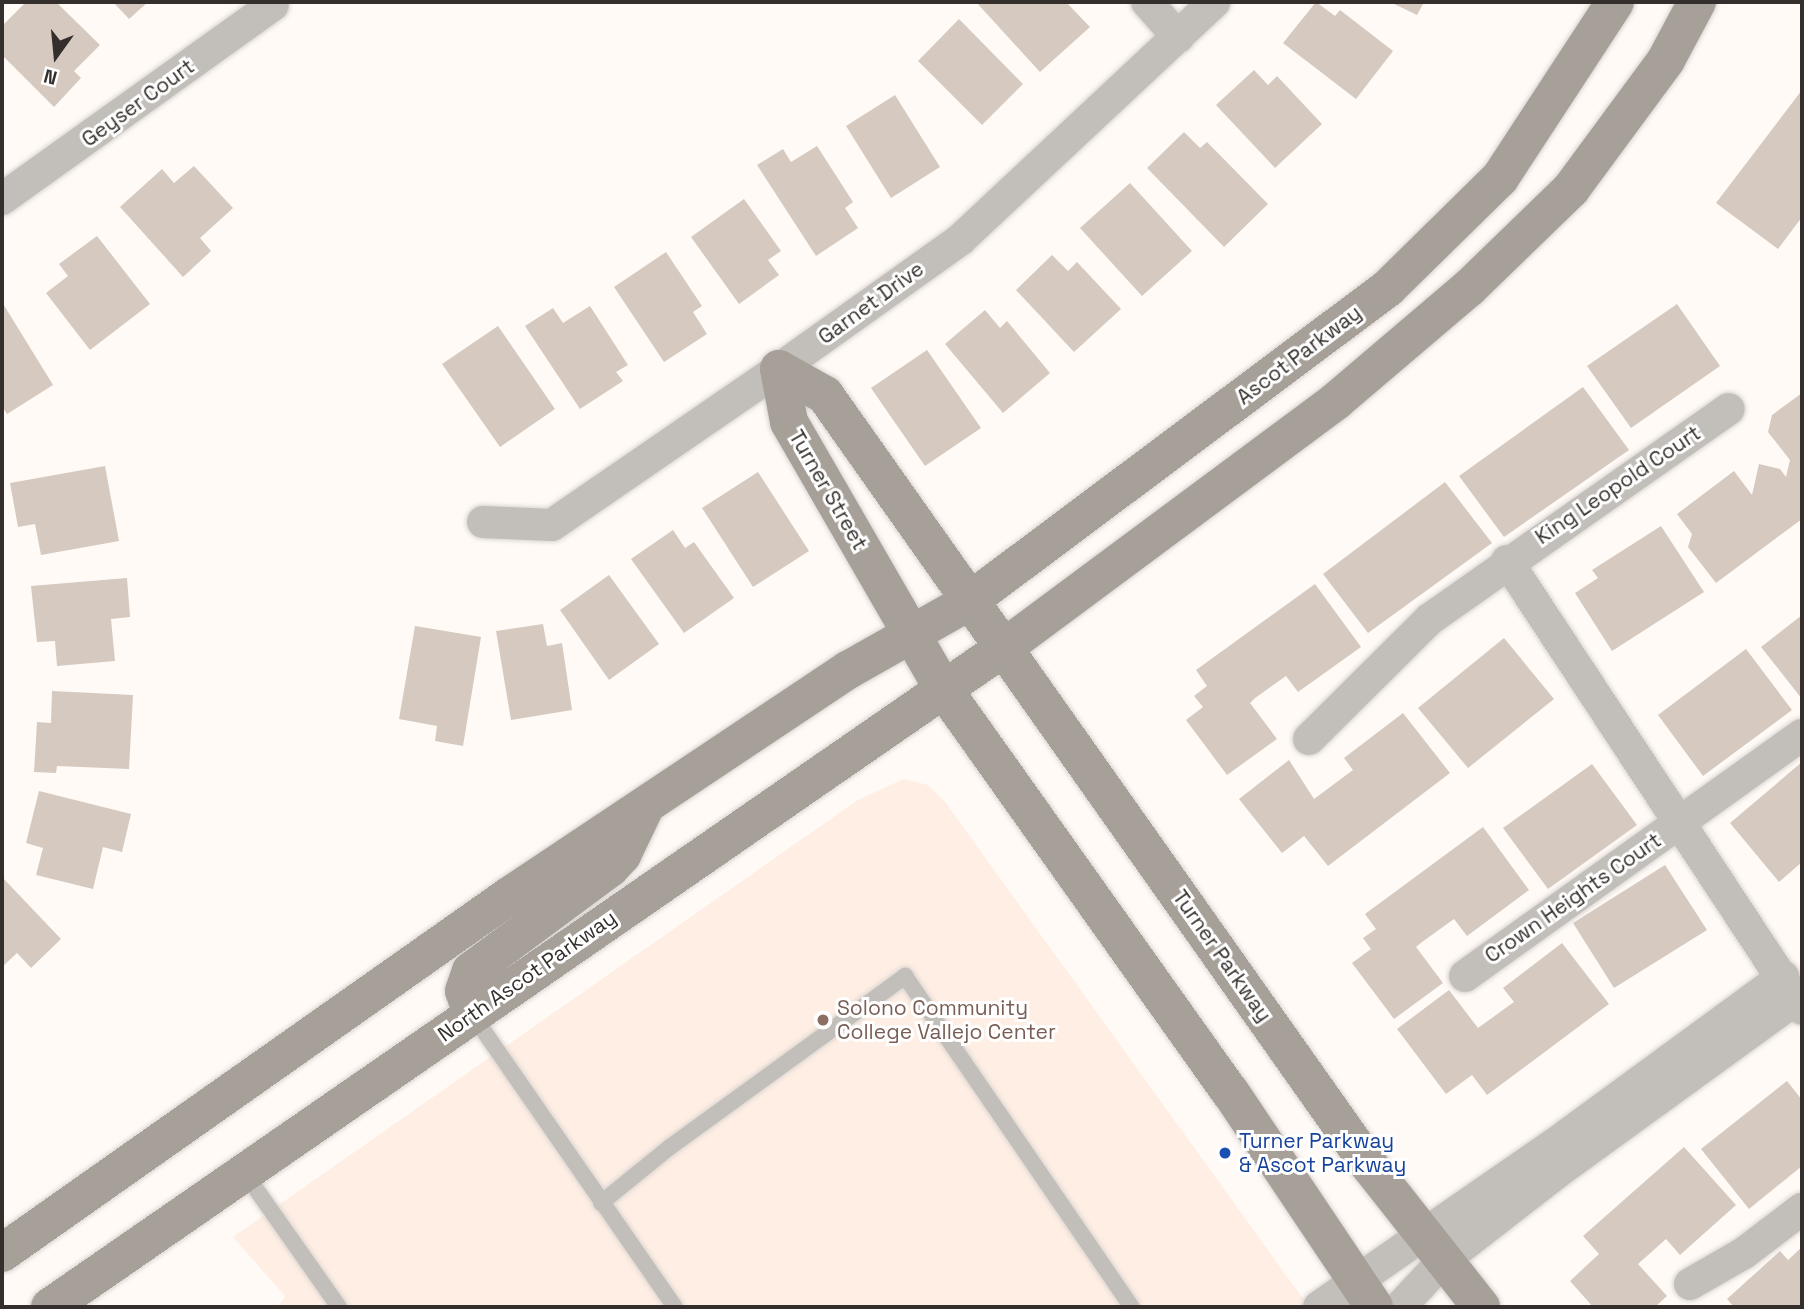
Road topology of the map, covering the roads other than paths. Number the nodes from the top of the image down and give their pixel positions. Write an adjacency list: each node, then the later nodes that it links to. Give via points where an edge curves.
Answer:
1 (1147, 2): 6 (street)
2 (1214, 2): 6 (street, Garnet Drive)
3 (1615, 2): 12 (main road, Ascot Parkway, via 1500,178 1388,288)
4 (1697, 2): 14 (main road, via 1666,60 1571,189 1469,288 1336,401)
5 (273, 5): 7 (street, Geyser Court)
6 (1178, 37): 8 (street, Garnet Drive, via 961,239)
7 (2, 199)
8 (779, 369): 10 (street, Garnet Drive, via 552,525); 12 (main road, via 825,395); 13 (main road, Turner Street, via 789,422)
9 (1729, 409): 11 (street, King Leopold Court)
10 (483, 522)
11 (1507, 561): 17 (street, King Leopold Court, via 1430,619); 19 (street)
12 (968, 602): 13 (main road, Ascot Parkway); 14 (main road, Turner Parkway)
13 (910, 632): 15 (main road, Turner Street); 18 (main road)
14 (1006, 647): 15 (main road, North Ascot Parkway); 27 (main road, Turner Parkway)
15 (942, 687): 22 (main road, North Ascot Parkway); 29 (main road, via 1231,1093)
16 (1802, 735): 19 (street, Crown Heights Court)
17 (1309, 739)
18 (646, 805): 22 (main road, via 622,855 610,868 471,971 464,990); 26 (main road)
19 (1681, 821): 20 (street, Crown Heights Court); 21 (street)
20 (1465, 976)
21 (1794, 995): 27 (street, via 1603,1123)
22 (472, 1014): 23 (main road, North Ascot Parkway); 24 (lane)
23 (244, 1171): 30 (main road, North Ascot Parkway); 31 (lane)
24 (601, 1203): 32 (lane); 33 (lane, via 670,1147 905,976)
25 (1802, 1209): 28 (street, via 1744,1253)
26 (4, 1249)
27 (1432, 1249): 29 (street); 35 (street); 36 (main road, Turner Parkway)
28 (1690, 1284)
29 (1364, 1294): 34 (street)
30 (50, 1307)
31 (339, 1307)
32 (675, 1307)
33 (1132, 1307)
34 (1319, 1307)
35 (1400, 1307)
36 (1480, 1307)

